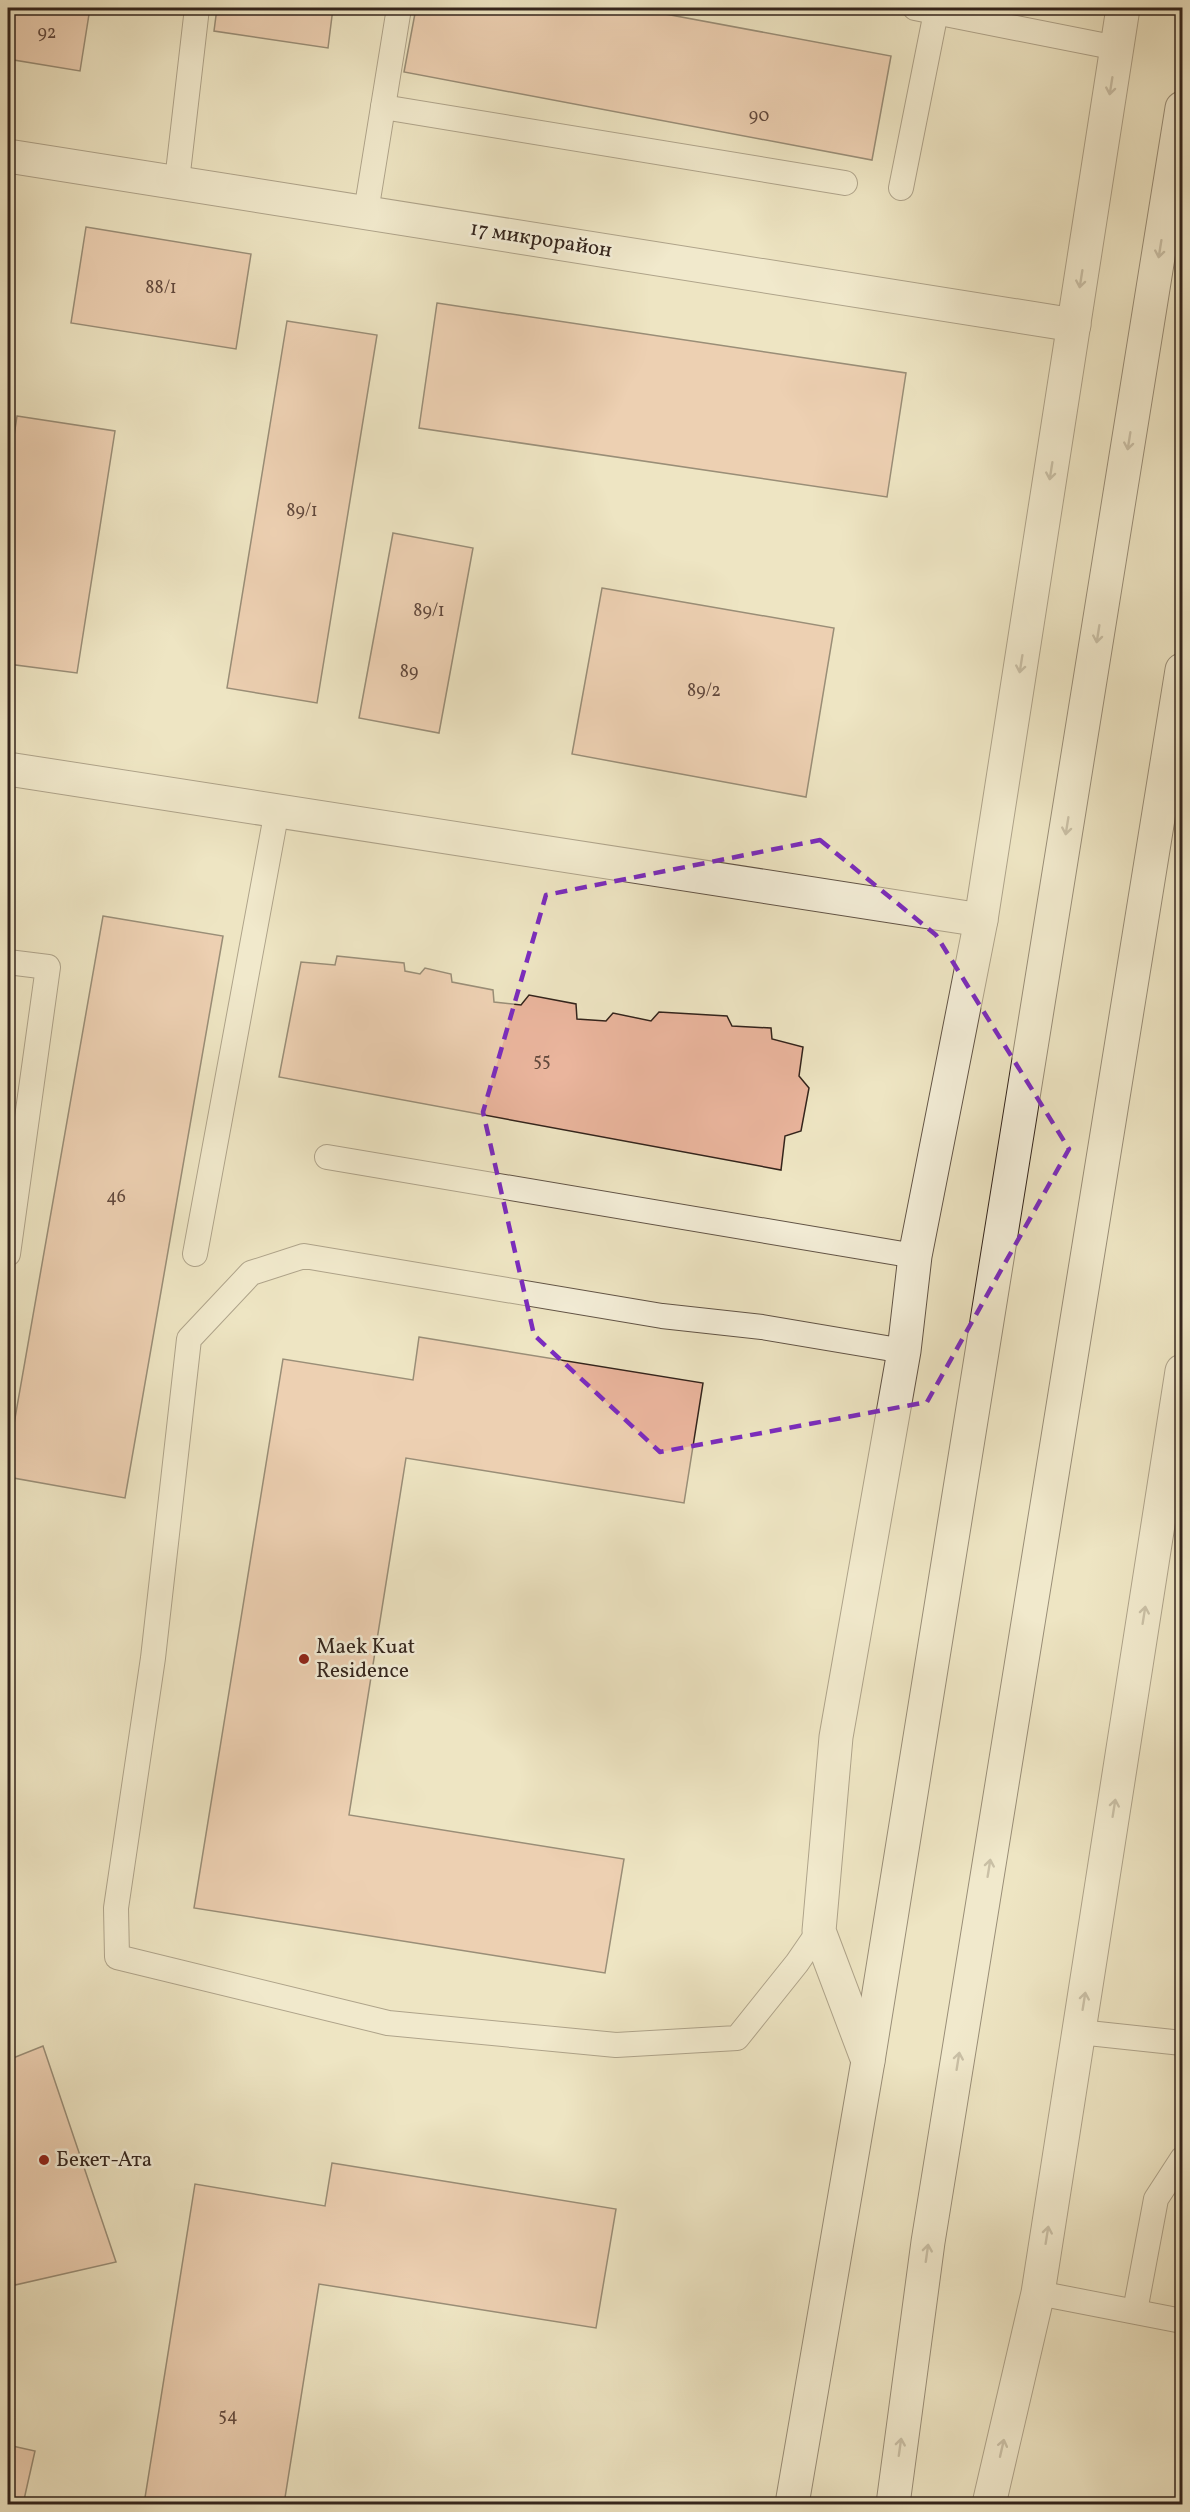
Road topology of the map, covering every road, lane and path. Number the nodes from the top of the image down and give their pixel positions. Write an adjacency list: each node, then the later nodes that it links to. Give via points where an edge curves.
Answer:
1 (197, 8): 9 (lane)
2 (399, 8): 6 (lane)
3 (1123, 8): 5 (street)
4 (926, 10): 5 (lane); 11 (lane)
5 (1117, 48): 13 (street, one-way to 13)
6 (383, 107): 10 (lane); 12 (lane)
7 (1182, 108): 28 (street, one-way to 28)
8 (8, 156): 9 (street, 17 микрорайон)
9 (177, 182): 12 (street, 17 микрорайон)
10 (845, 183)
11 (901, 188)
12 (366, 212): 13 (street, 17 микрорайон)
13 (1074, 325): 17 (street, one-way to 17)
14 (1182, 670): 34 (street, one-way to 14, via 928,2242)
15 (8, 769): 16 (street)
16 (277, 810): 17 (street); 21 (lane)
17 (981, 920): 22 (street)
18 (8, 962): 20 (lane, via 48,967)
19 (327, 1157): 22 (lane)
20 (8, 1254)
21 (195, 1254)
22 (915, 1256): 23 (street)
23 (904, 1351): 25 (street, via 836,1737); 25 (lane, via 762,1327 650,1314 304,1256 251,1273 189,1339 153,1658 116,1908 117,1957 388,2023 616,2045 737,2038)
24 (1182, 1371): 26 (street, one-way to 24)
25 (819, 1931): 28 (street)
26 (1079, 2032): 27 (lane); 30 (street, one-way to 26)
27 (1182, 2043)
28 (868, 2061): 33 (street)
29 (1182, 2159): 31 (lane, via 1156,2199)
30 (1038, 2293): 31 (lane); 35 (street, one-way to 30)
31 (1135, 2311): 32 (lane)
32 (1182, 2321)
33 (792, 2505)
34 (893, 2505)
35 (989, 2505)

